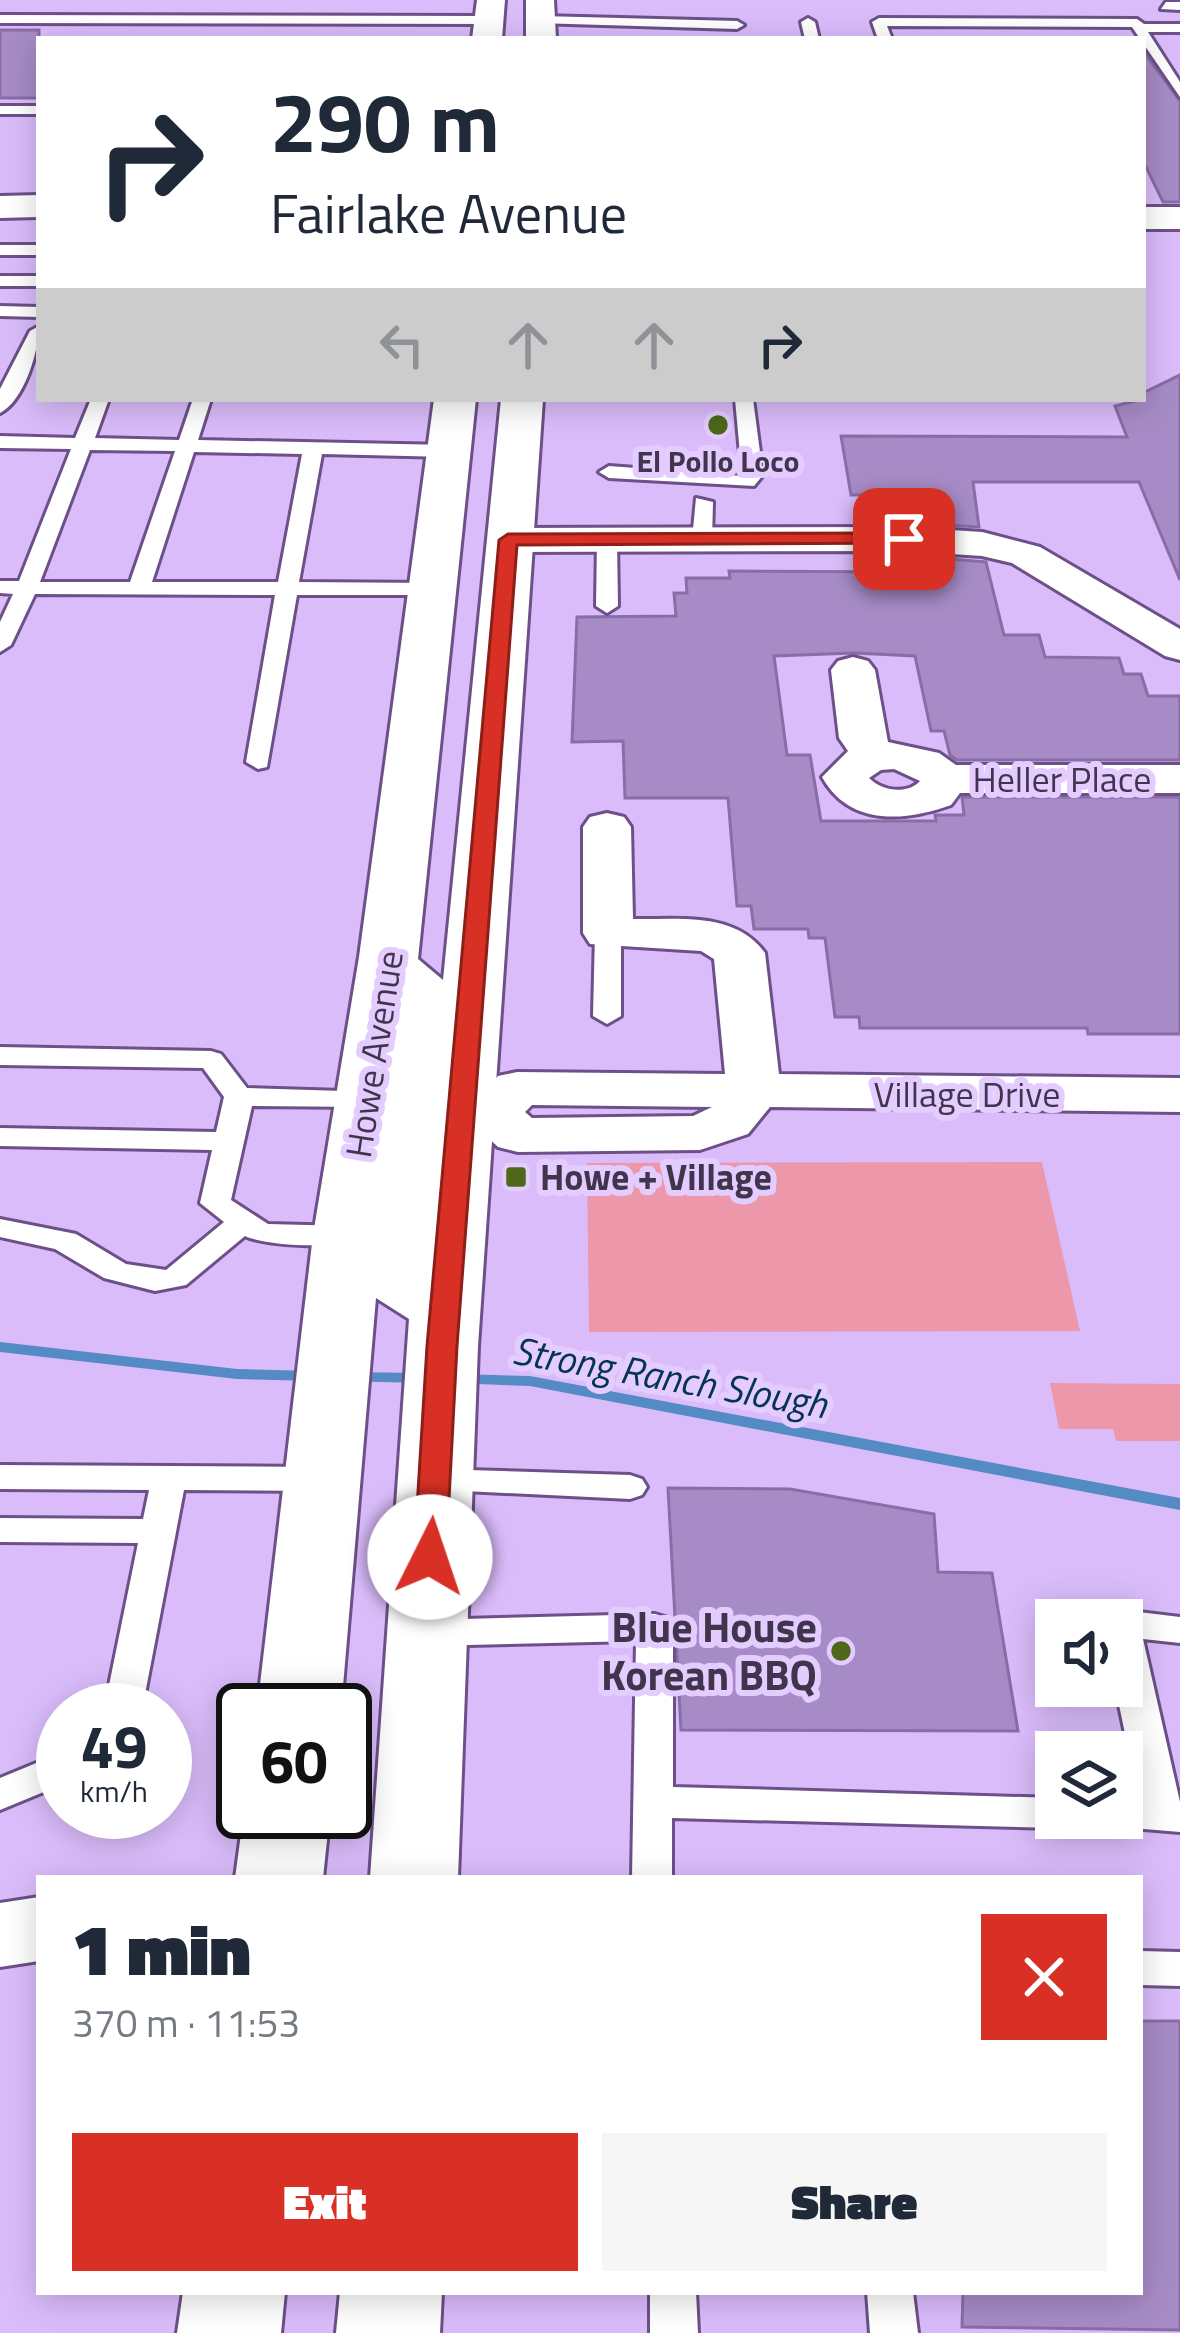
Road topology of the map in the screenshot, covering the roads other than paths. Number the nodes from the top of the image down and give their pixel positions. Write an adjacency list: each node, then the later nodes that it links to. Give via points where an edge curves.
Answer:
1 (69, 3): 2 (lane); 3 (lane)
2 (0, 6)
3 (198, 7)
4 (0, 19): 5 (lane)
5 (489, 20)
6 (541, 20): 8 (lane)
7 (808, 22): 11 (lane)
8 (737, 25)
9 (1139, 28): 10 (lane); 12 (lane, via 879,22); 13 (lane)
10 (1180, 28)
11 (811, 36)
12 (884, 36)
13 (1144, 36)
14 (1146, 39): 15 (lane)
15 (1180, 93)
16 (0, 110): 17 (lane)
17 (36, 110)
18 (36, 208): 19 (main road)
19 (0, 212)
20 (1146, 218): 21 (main road)
21 (1180, 218)
22 (0, 250): 23 (lane)
23 (36, 250)
24 (0, 281): 25 (lane)
25 (36, 281)
26 (0, 311): 27 (lane)
27 (36, 312)
28 (36, 338): 34 (lane)
29 (99, 402): 36 (lane)
30 (201, 402): 37 (lane)
31 (455, 402): 39 (main road, Howe Avenue)
32 (522, 402): 41 (main road)
33 (744, 402): 40 (lane, via 753,475 747,482)
34 (0, 407)
35 (0, 442): 36 (lane)
36 (82, 446): 37 (lane); 44 (lane)
37 (185, 448): 38 (lane); 45 (lane)
38 (313, 448): 39 (lane); 46 (lane)
39 (449, 451): 41 (main road, via 468,460 475,524); 47 (main road, Howe Avenue)
40 (609, 472)
41 (508, 540): 42 (street); 63 (main road)
42 (607, 540): 48 (lane); 50 (street, via 703,521 982,544 1026,555)
43 (0, 587): 44 (lane)
44 (27, 588): 45 (lane); 49 (lane)
45 (139, 588): 46 (lane)
46 (286, 588): 47 (lane); 52 (lane)
47 (433, 589): 56 (main road, Howe Avenue)
48 (607, 606)
49 (0, 645)
50 (1180, 646)
51 (853, 670): 53 (street, Heller Place, via 862,738 876,757 918,760 944,779)
52 (258, 762)
53 (1180, 779)
54 (607, 827): 55 (street)
55 (608, 933): 57 (lane); 59 (street, via 713,936 739,953)
56 (389, 957): 62 (main road, Howe Avenue); 63 (main road, via 425,998 421,1103)
57 (607, 1016)
58 (0, 1055): 61 (lane, via 211,1060)
59 (754, 1093): 60 (street, Village Drive); 63 (street, via 728,1122 680,1135 518,1135)
60 (1180, 1095)
61 (239, 1097): 62 (lane); 65 (lane)
62 (365, 1098): 68 (main road, Howe Avenue); 69 (main road, via 386,1103 408,1136 395,1279)
63 (478, 1113): 69 (main road)
64 (0, 1137): 65 (lane)
65 (228, 1141): 66 (lane, via 214,1204)
66 (243, 1222): 67 (lane, via 175,1278 154,1281 115,1271 65,1241); 68 (lane, via 261,1233)
67 (0, 1228)
68 (347, 1235): 70 (main road, Howe Avenue)
69 (440, 1388): 73 (lane); 78 (main road)
70 (323, 1446): 72 (lane); 80 (main road, Howe Avenue)
71 (0, 1477): 72 (lane)
72 (169, 1478): 75 (lane)
73 (630, 1487)
74 (0, 1530): 75 (lane)
75 (159, 1531): 79 (lane)
76 (1143, 1627): 77 (lane)
77 (1180, 1630)
78 (426, 1633): 84 (lane, via 655,1627); 89 (main road)
79 (128, 1683)
80 (302, 1683)
81 (1136, 1707): 86 (lane)
82 (36, 1780): 83 (lane)
83 (0, 1795)
84 (652, 1802): 85 (lane); 90 (lane)
85 (1035, 1812)
86 (1154, 1816)
87 (284, 1839): 88 (main road)
88 (279, 1875)
89 (414, 1875)
90 (652, 1875)
91 (36, 1929): 92 (street)
92 (0, 1934)
93 (1143, 1968): 94 (lane)
94 (1180, 1969)
95 (234, 2295): 99 (main road)
96 (391, 2295): 100 (main road)
97 (673, 2295): 101 (lane)
98 (890, 2295): 102 (lane)
99 (230, 2333)
100 (388, 2333)
101 (674, 2333)
102 (894, 2333)

